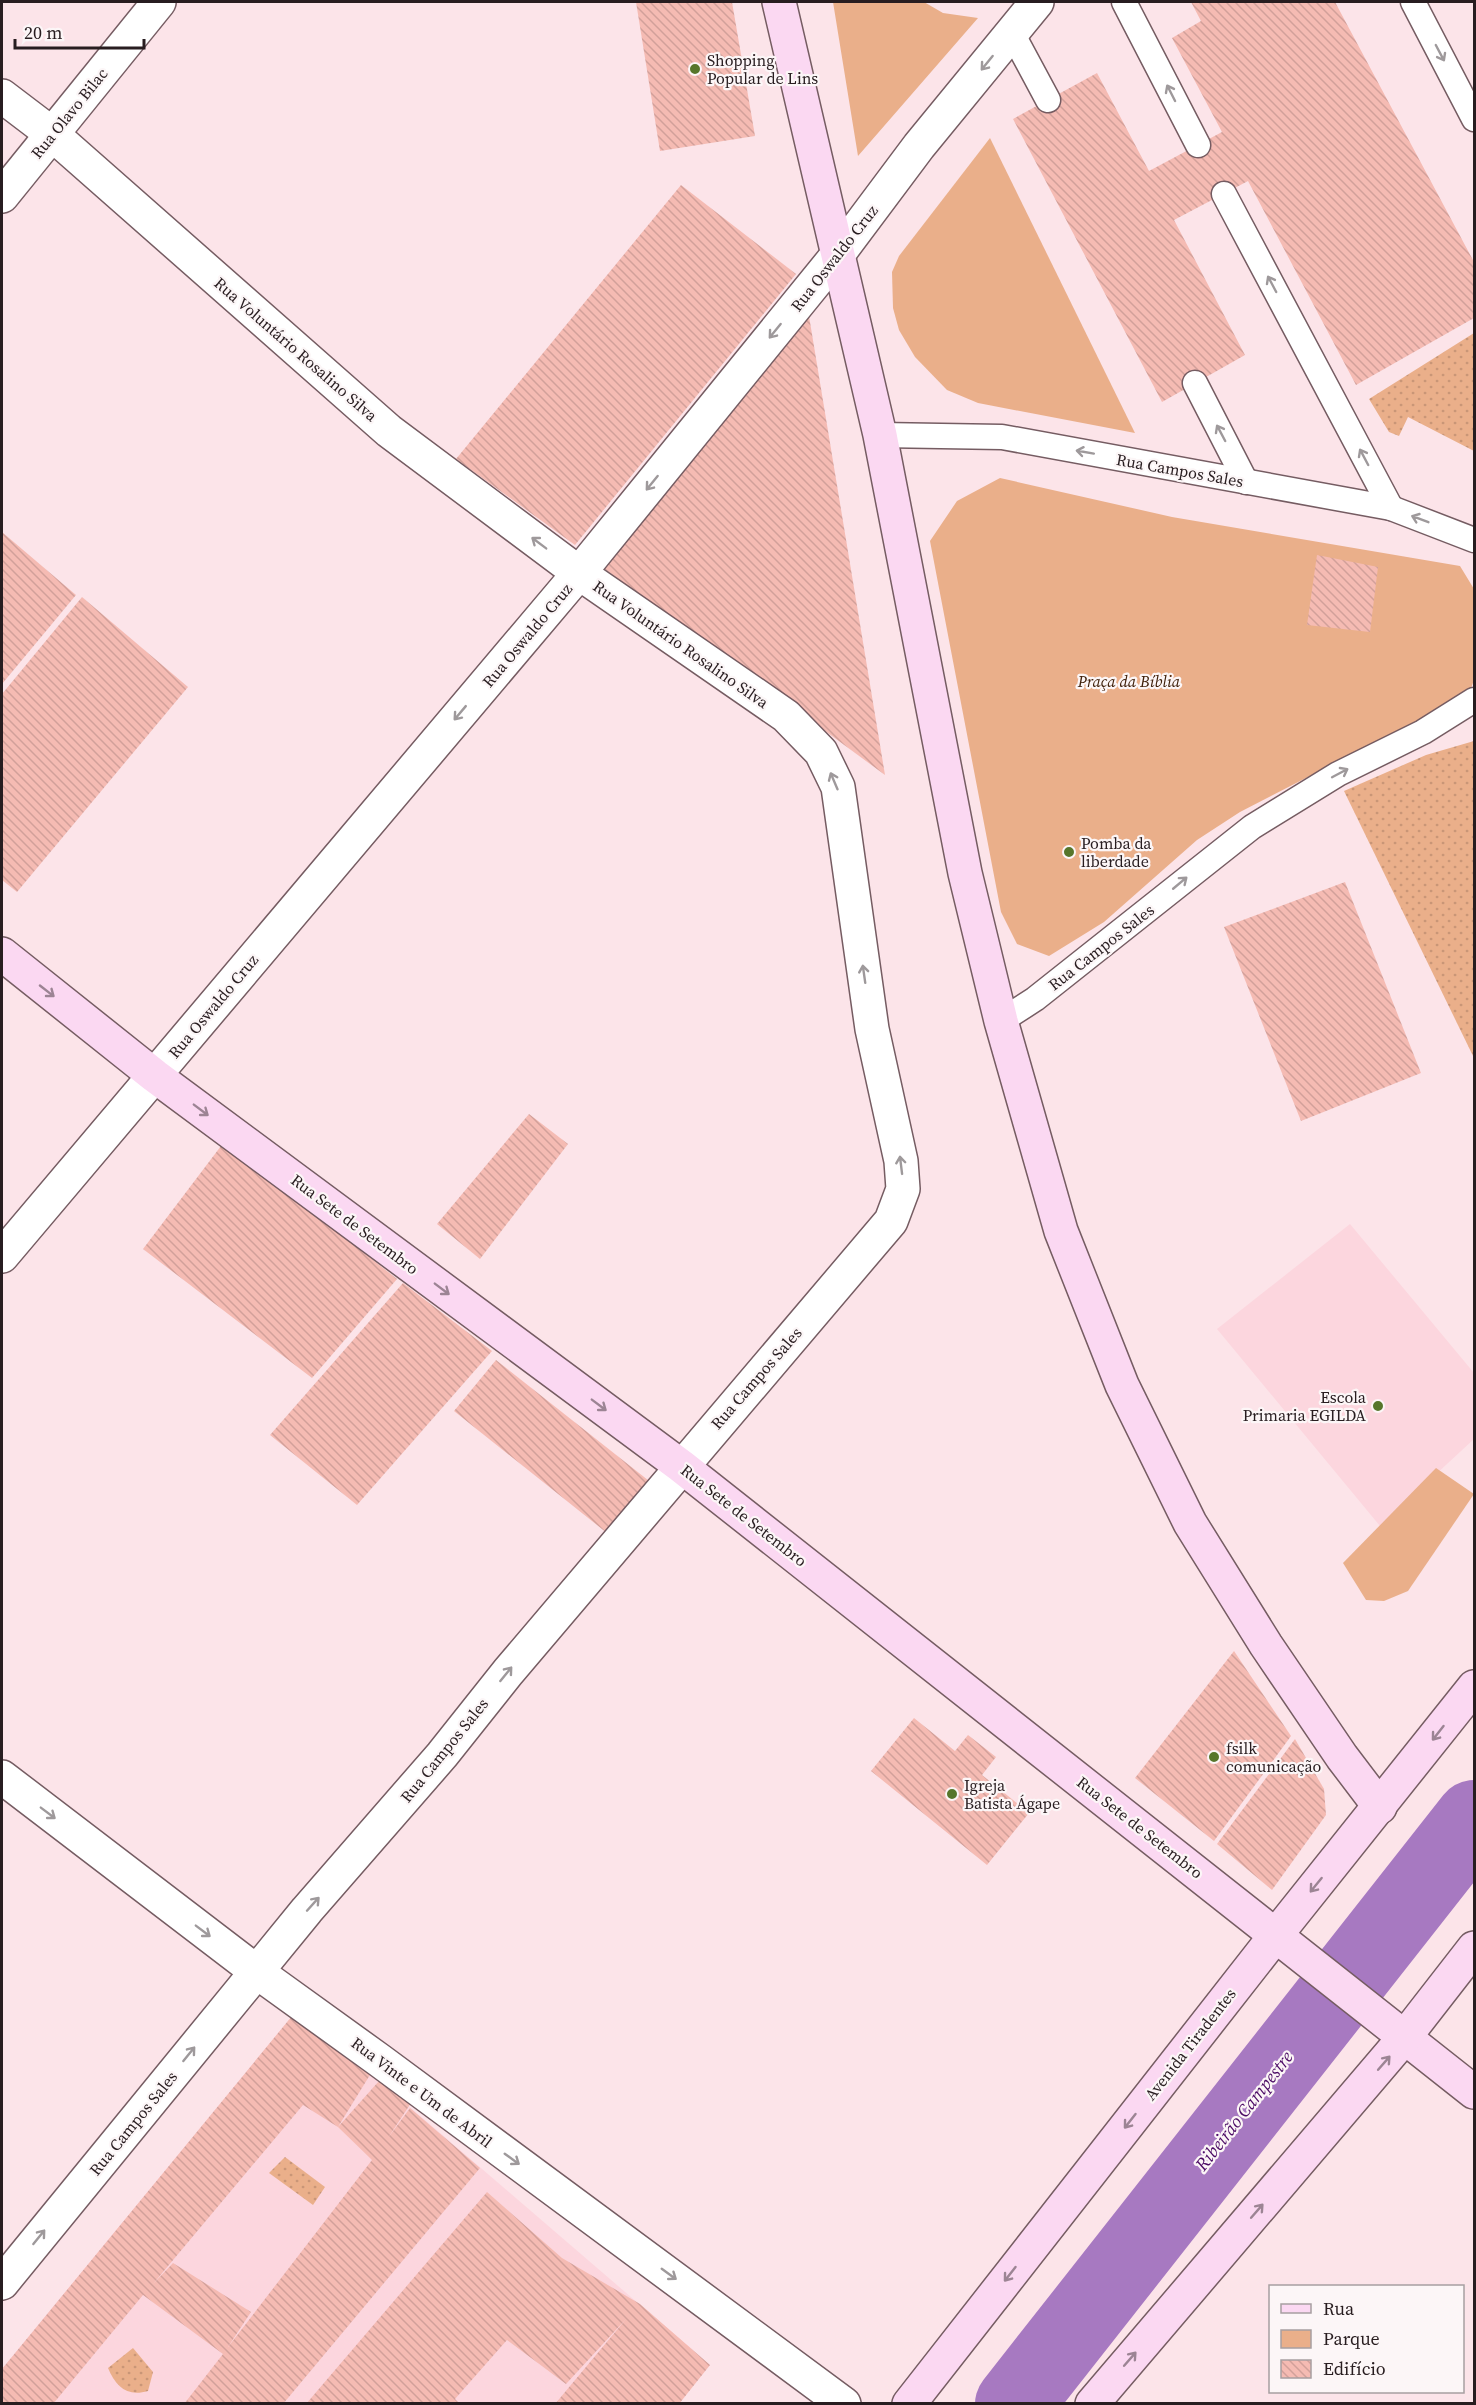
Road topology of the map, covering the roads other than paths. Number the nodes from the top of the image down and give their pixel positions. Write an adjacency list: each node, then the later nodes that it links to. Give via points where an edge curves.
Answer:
1 (159, 2): 10 (street, Rua Olavo Bilac)
2 (779, 2): 14 (street)
3 (1037, 2): 6 (street, Rua Oswaldo Cruz)
4 (1124, 2): 11 (lane, one-way to 4)
5 (1413, 2): 9 (lane, one-way to 9)
6 (1012, 33): 8 (lane); 14 (street, Rua Oswaldo Cruz, one-way to 14, via 919,146)
7 (2, 96): 10 (street, Rua Voluntário Rosalino Silva)
8 (1048, 100)
9 (1474, 119)
10 (52, 134): 13 (street, Rua Olavo Bilac); 20 (street, Rua Voluntário Rosalino Silva, one-way to 10, via 389,431)
11 (1198, 145)
12 (1224, 194): 18 (lane, one-way to 12)
13 (2, 196)
14 (839, 253): 16 (street); 20 (street, Rua Oswaldo Cruz, one-way to 20)
15 (1195, 383): 17 (lane, one-way to 15)
16 (880, 435): 17 (lane, Rua Campos Sales, one-way to 16, via 1002,437); 23 (street, via 965,873)
17 (1246, 482): 18 (lane, Rua Campos Sales)
18 (1391, 508): 19 (lane, Rua Campos Sales, one-way to 18)
19 (1474, 540)
20 (579, 573): 24 (street, Rua Oswaldo Cruz, one-way to 24); 25 (street, Rua Voluntário Rosalino Silva, one-way to 20, via 903,1189 901,1161 872,1029 838,787 820,752 786,716)
21 (1474, 700): 23 (lane, Rua Campos Sales, one-way to 21, via 1035,999 1252,827 1338,774 1423,732)
22 (2, 954): 24 (street, Rua Sete de Setembro, one-way to 24)
23 (1001, 1021): 30 (street, via 1061,1232 1122,1385 1190,1523 1266,1645)
24 (154, 1076): 26 (street, Rua Oswaldo Cruz); 27 (street, Rua Sete de Setembro, one-way to 27)
25 (891, 1221): 27 (street, Rua Campos Sales)
26 (2, 1256)
27 (681, 1466): 31 (street, Rua Sete de Setembro); 33 (street, Rua Campos Sales, one-way to 27)
28 (1474, 1687): 30 (street, Avenida Tiradentes, one-way to 30)
29 (2, 1777): 33 (street, Rua Vinte e Um de Abril, one-way to 33)
30 (1380, 1807): 31 (street, Avenida Tiradentes, one-way to 31)
31 (1276, 1935): 34 (street, Rua Sete de Setembro); 38 (street, Avenida Tiradentes, one-way to 38)
32 (1474, 1948): 34 (street)
33 (257, 1972): 36 (street, Rua Campos Sales, one-way to 33); 37 (street, Rua Vinte e Um de Abril, one-way to 37)
34 (1392, 2029): 35 (street, Rua Sete de Setembro); 39 (street, one-way to 34)
35 (1474, 2092)
36 (2, 2283)
37 (844, 2403)
38 (909, 2403)
39 (1092, 2403)

